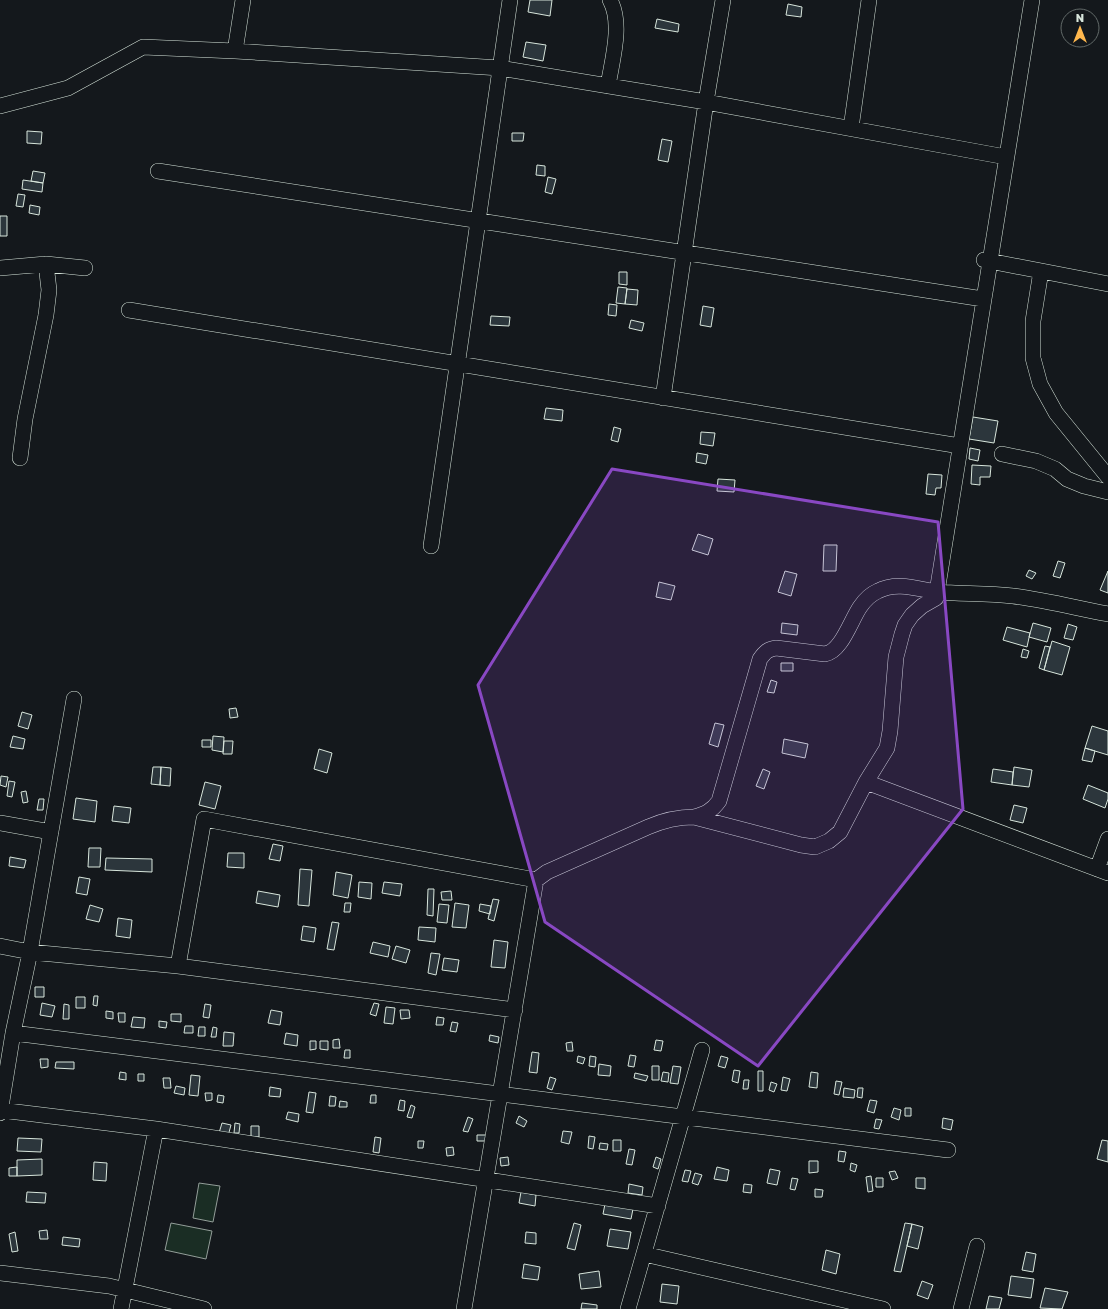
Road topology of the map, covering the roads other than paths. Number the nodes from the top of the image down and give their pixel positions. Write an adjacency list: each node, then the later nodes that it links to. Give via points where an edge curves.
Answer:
1 (243, 0): 7 (street)
2 (510, 0): 8 (street)
3 (610, 0): 9 (street, via 614,6 616,33)
4 (723, 0): 10 (street)
5 (869, 0): 12 (street)
6 (1032, 0): 13 (street)
7 (235, 51): 8 (street); 11 (street, via 144,46 68,88)
8 (500, 68): 9 (street); 15 (street)
9 (608, 86): 10 (street)
10 (706, 102): 12 (street); 16 (street)
11 (0, 106)
12 (851, 128): 13 (street)
13 (1006, 156): 17 (street)
14 (158, 171): 15 (street)
15 (478, 221): 16 (street); 25 (street)
16 (684, 253): 23 (street); 26 (street)
17 (987, 260): 21 (street); 23 (street)
18 (46, 264): 19 (street); 20 (street); 29 (street, via 49,290 46,315)
19 (0, 268)
20 (85, 268)
21 (1041, 271): 22 (street); 30 (street, via 1033,321 1033,358 1040,384 1056,413)
22 (1108, 284)
23 (983, 299): 27 (street)
24 (129, 310): 25 (street)
25 (457, 364): 26 (street); 32 (street)
26 (663, 398): 27 (street)
27 (960, 446): 33 (street)
28 (1002, 454): 31 (street, via 1036,461 1055,469 1067,479)
29 (20, 458)
30 (1108, 477)
31 (1108, 492)
32 (431, 546)
33 (937, 592): 34 (street, via 1038,599); 36 (street, via 936,598 922,606 905,624 896,657 887,748); 37 (street, via 899,586 877,591 860,606 835,650 830,654 776,648 765,652 760,659 719,801 706,814)
34 (1108, 614)
35 (74, 699): 39 (street)
36 (866, 782): 37 (street, via 840,832 829,841 815,847); 41 (street)
37 (694, 817): 42 (street, via 663,820 547,872)
38 (0, 823): 39 (street)
39 (51, 832): 44 (street)
40 (1108, 839): 41 (street)
41 (1102, 871)
42 (536, 880): 45 (street, via 204,819); 46 (street)
43 (0, 946): 44 (street)
44 (30, 952): 45 (street); 47 (street)
45 (178, 966): 46 (street)
46 (514, 1010): 49 (street)
47 (13, 1033): 49 (street); 50 (street)
48 (702, 1050): 52 (street)
49 (500, 1094): 52 (street); 55 (street)
50 (0, 1110): 51 (street); 53 (street)
51 (0, 1114)
52 (683, 1116): 54 (street); 56 (street)
53 (156, 1129): 55 (street); 60 (street)
54 (948, 1150)
55 (486, 1180): 56 (street); 63 (street)
56 (658, 1206): 58 (street)
57 (978, 1246): 66 (street)
58 (644, 1254): 64 (street); 65 (street)
59 (0, 1272): 60 (street)
60 (125, 1290): 61 (street); 62 (street)
61 (121, 1309)
62 (204, 1309)
63 (464, 1309)
64 (628, 1309)
65 (884, 1309)
66 (961, 1309)

